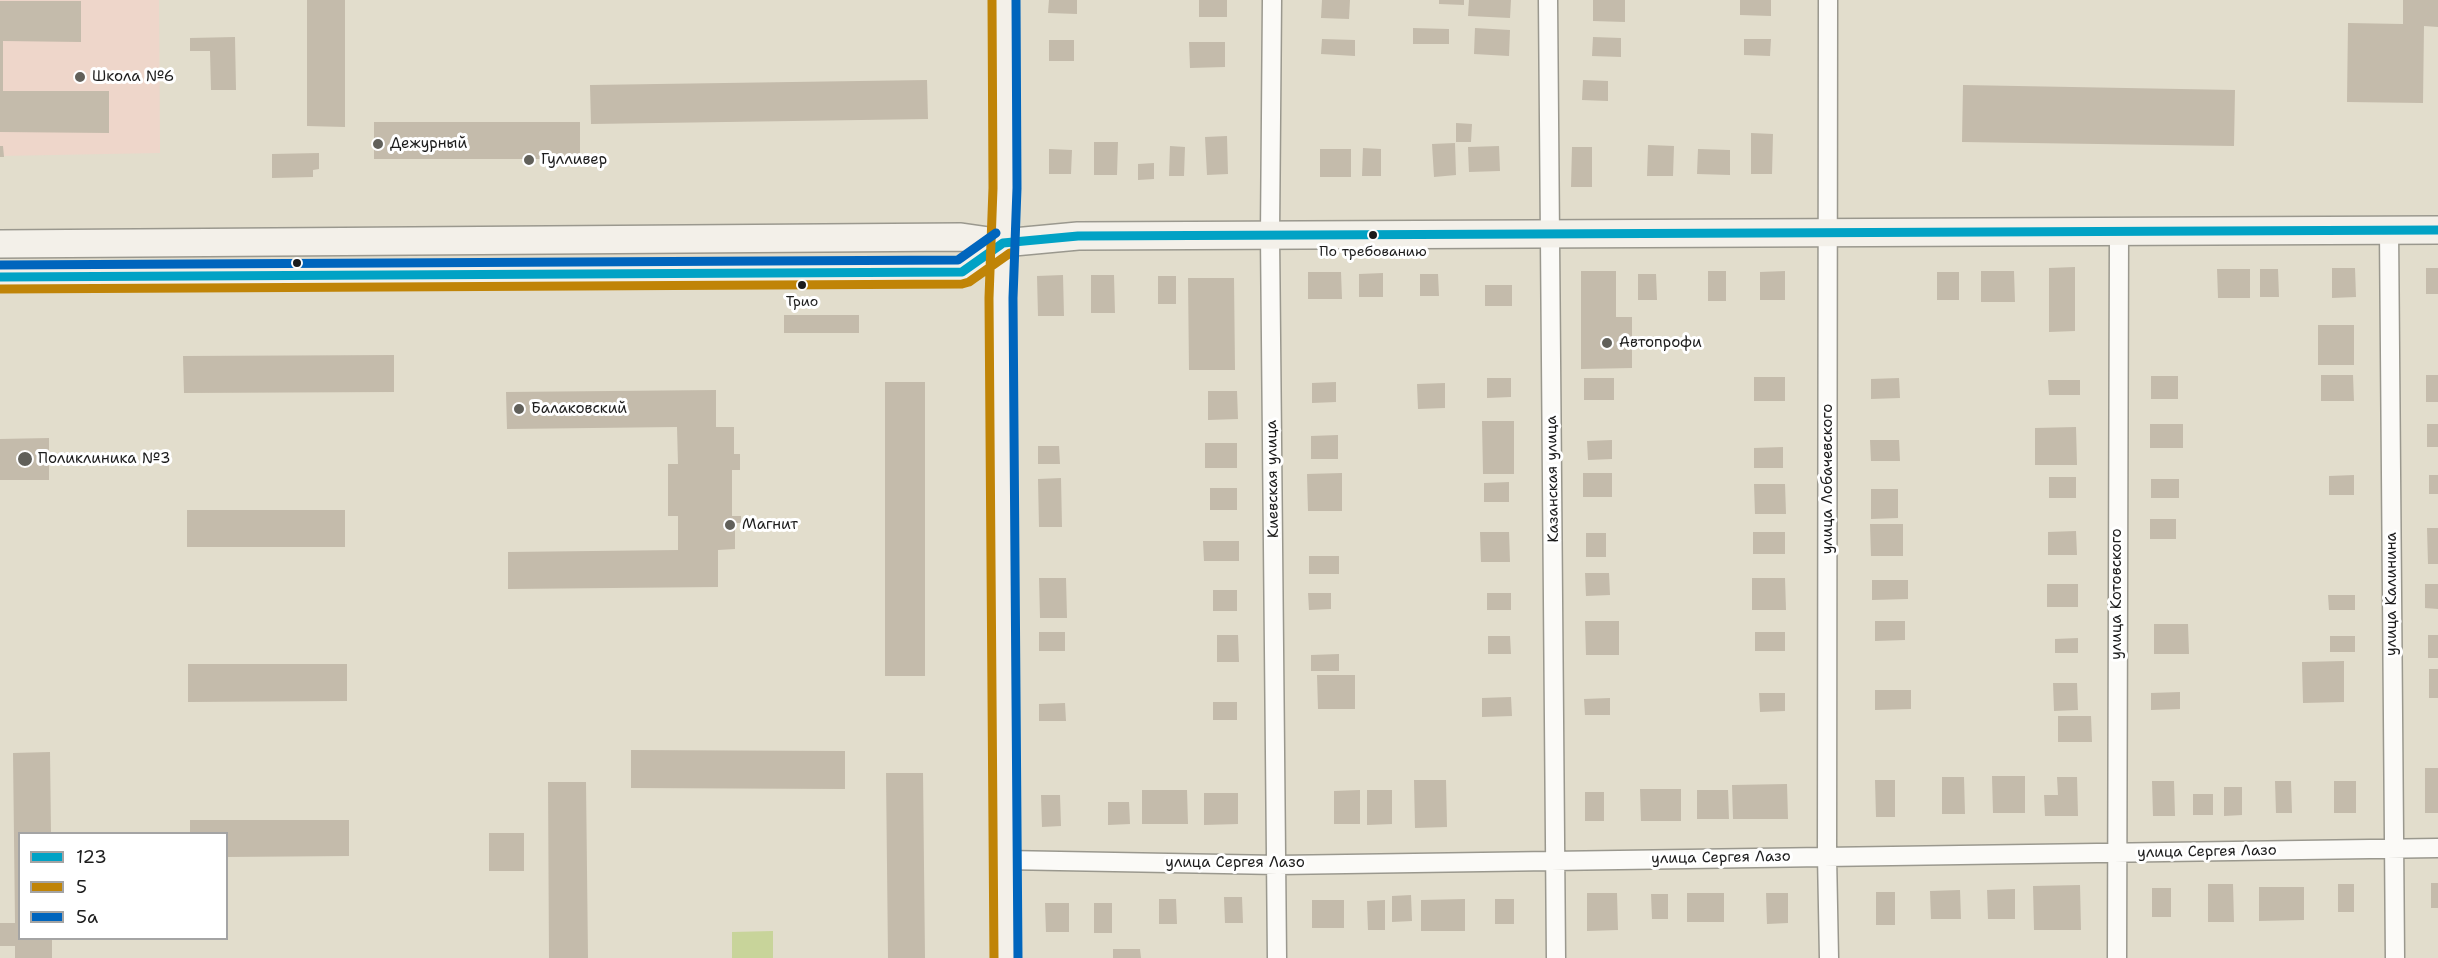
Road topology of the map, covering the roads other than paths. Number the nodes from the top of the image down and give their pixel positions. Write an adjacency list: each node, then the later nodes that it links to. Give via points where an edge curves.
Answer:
1 (1004, 0): 11 (main road)
2 (1272, 0): 10 (street, Киевская улица)
3 (1548, 0): 9 (street, Казанская улица)
4 (1828, 0): 8 (street, улица Лобачевского)
5 (2389, 230): 6 (main road); 7 (main road); 14 (street, улица Калинина)
6 (2438, 230)
7 (2119, 231): 8 (main road); 16 (street, улица Котовского)
8 (1828, 233): 9 (main road); 17 (street, улица Лобачевского)
9 (1551, 234): 10 (main road); 19 (street, Казанская улица)
10 (1270, 235): 11 (main road, via 1078,236); 20 (street, Киевская улица)
11 (1003, 243): 12 (main road, via 961,237); 13 (main road, via 962,272); 18 (main road)
12 (0, 244)
13 (0, 277)
14 (2394, 848): 15 (street, улица Сергея Лазо); 16 (street, улица Сергея Лазо); 26 (street, улица Калинина)
15 (2438, 848)
16 (2116, 853): 17 (street, улица Сергея Лазо); 25 (street, улица Котовского)
17 (1827, 855): 19 (street, улица Сергея Лазо); 24 (street, улица Лобачевского)
18 (1005, 860): 20 (street, улица Сергея Лазо); 21 (main road)
19 (1557, 861): 20 (street, улица Сергея Лазо); 23 (street, Казанская улица)
20 (1278, 865): 22 (street, Киевская улица)
21 (1006, 958)
22 (1277, 958)
23 (1556, 958)
24 (1829, 958)
25 (2117, 958)
26 (2395, 958)

